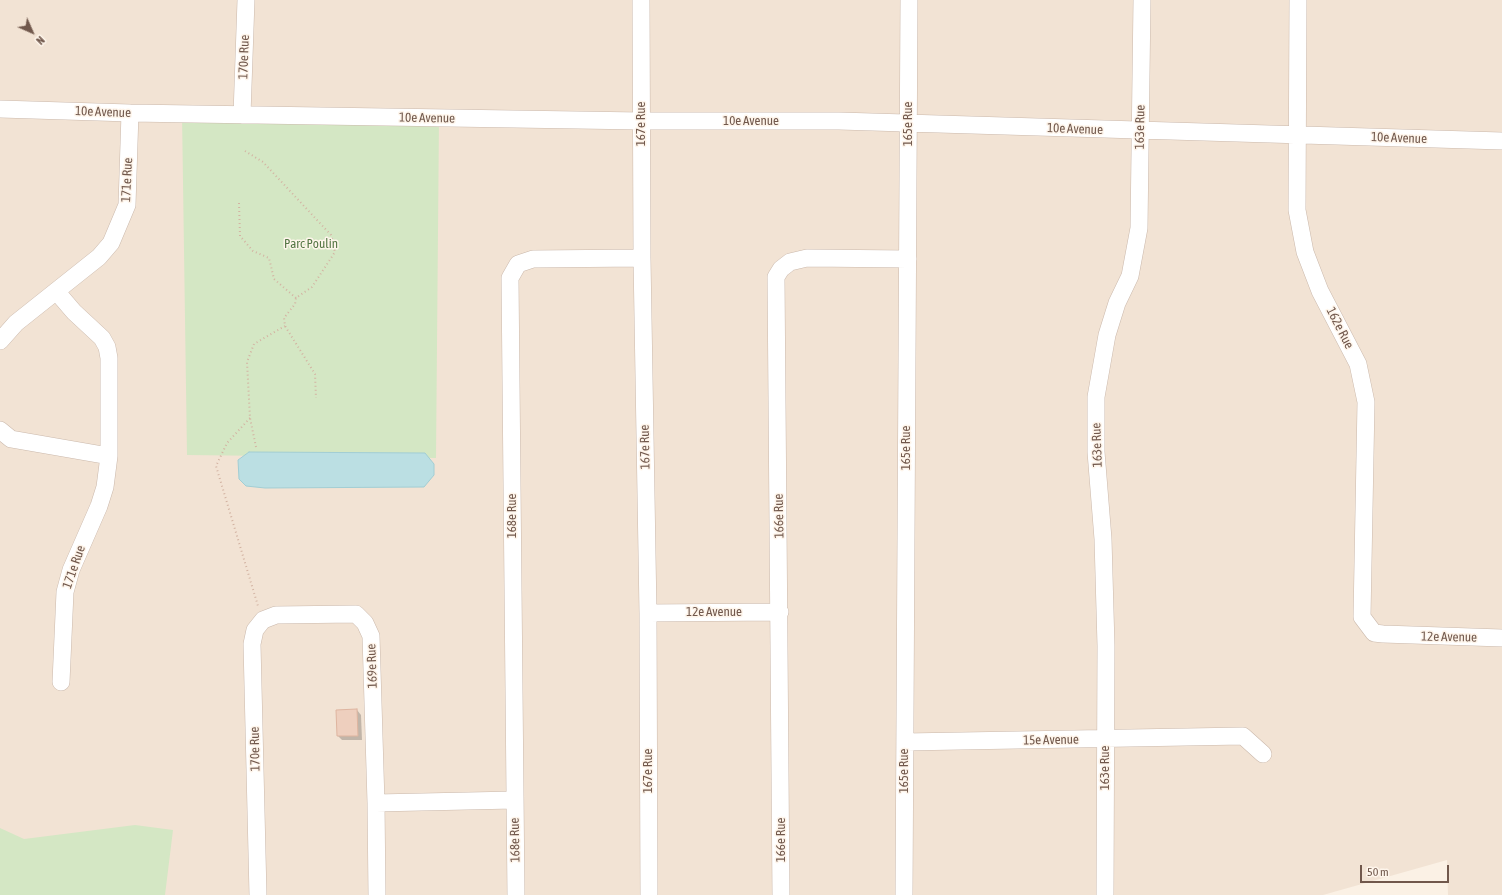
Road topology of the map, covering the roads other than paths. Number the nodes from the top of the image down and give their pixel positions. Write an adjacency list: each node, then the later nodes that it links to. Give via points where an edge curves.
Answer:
1 (246, 0): 8 (street, 170e Rue)
2 (641, 0): 9 (street, 167e Rue)
3 (909, 0): 10 (street, 165e Rue)
4 (1142, 0): 11 (street, 163e Rue)
5 (1298, 0): 12 (street, 162e Rue)
6 (0, 109): 7 (street, 10e Avenue)
7 (130, 113): 8 (street, 10e Avenue); 16 (street, 171e Rue, via 127,205 120,225 111,243 99,257)
8 (242, 115): 9 (street, 10e Avenue)
9 (641, 121): 10 (street, 10e Avenue, via 840,121); 14 (street, 167e Rue)
10 (908, 124): 11 (street, 10e Avenue); 15 (street, 165e Rue)
11 (1139, 131): 12 (street, 10e Avenue); 26 (street, 163e Rue, via 1139,228 1130,276 1117,303 1107,335 1096,397 1096,452 1103,539 1106,646)
12 (1298, 135): 13 (street, 10e Avenue); 23 (street, 162e Rue, via 1297,210 1305,252 1320,291 1358,364 1365,397 1362,616 1374,633)
13 (1502, 141)
14 (642, 258): 21 (street, 167e Rue); 29 (street, 168e Rue, via 533,259 518,264 510,278)
15 (908, 259): 20 (street, 166e Rue, via 806,258 790,262 776,277); 27 (street, 165e Rue)
16 (56, 291): 17 (street, 171e Rue, via 16,323); 19 (street, 171e Rue, via 102,338 107,347)
17 (0, 341)
18 (0, 430): 19 (street, via 11,439)
19 (109, 456): 25 (street, 171e Rue, via 105,487 99,506 70,570 65,592)
20 (780, 612): 21 (street, 12e Avenue); 35 (street, 166e Rue)
21 (648, 613): 34 (street, 167e Rue)
22 (269, 618): 30 (street, 169e Rue, via 356,614 365,623 370,636); 31 (street, 170e Rue, via 254,630 252,644)
23 (1395, 636): 24 (street, 12e Avenue)
24 (1502, 638)
25 (61, 682)
26 (1105, 739): 27 (street, 15e Avenue); 28 (street, 15e Avenue, via 1243,736); 37 (street, 163e Rue)
27 (904, 742): 36 (street, 165e Rue)
28 (1262, 754)
29 (514, 800): 30 (street); 33 (street, 168e Rue)
30 (376, 803): 32 (street, 169e Rue)
31 (258, 895)
32 (377, 895)
33 (516, 895)
34 (649, 895)
35 (781, 895)
36 (904, 895)
37 (1105, 895)

